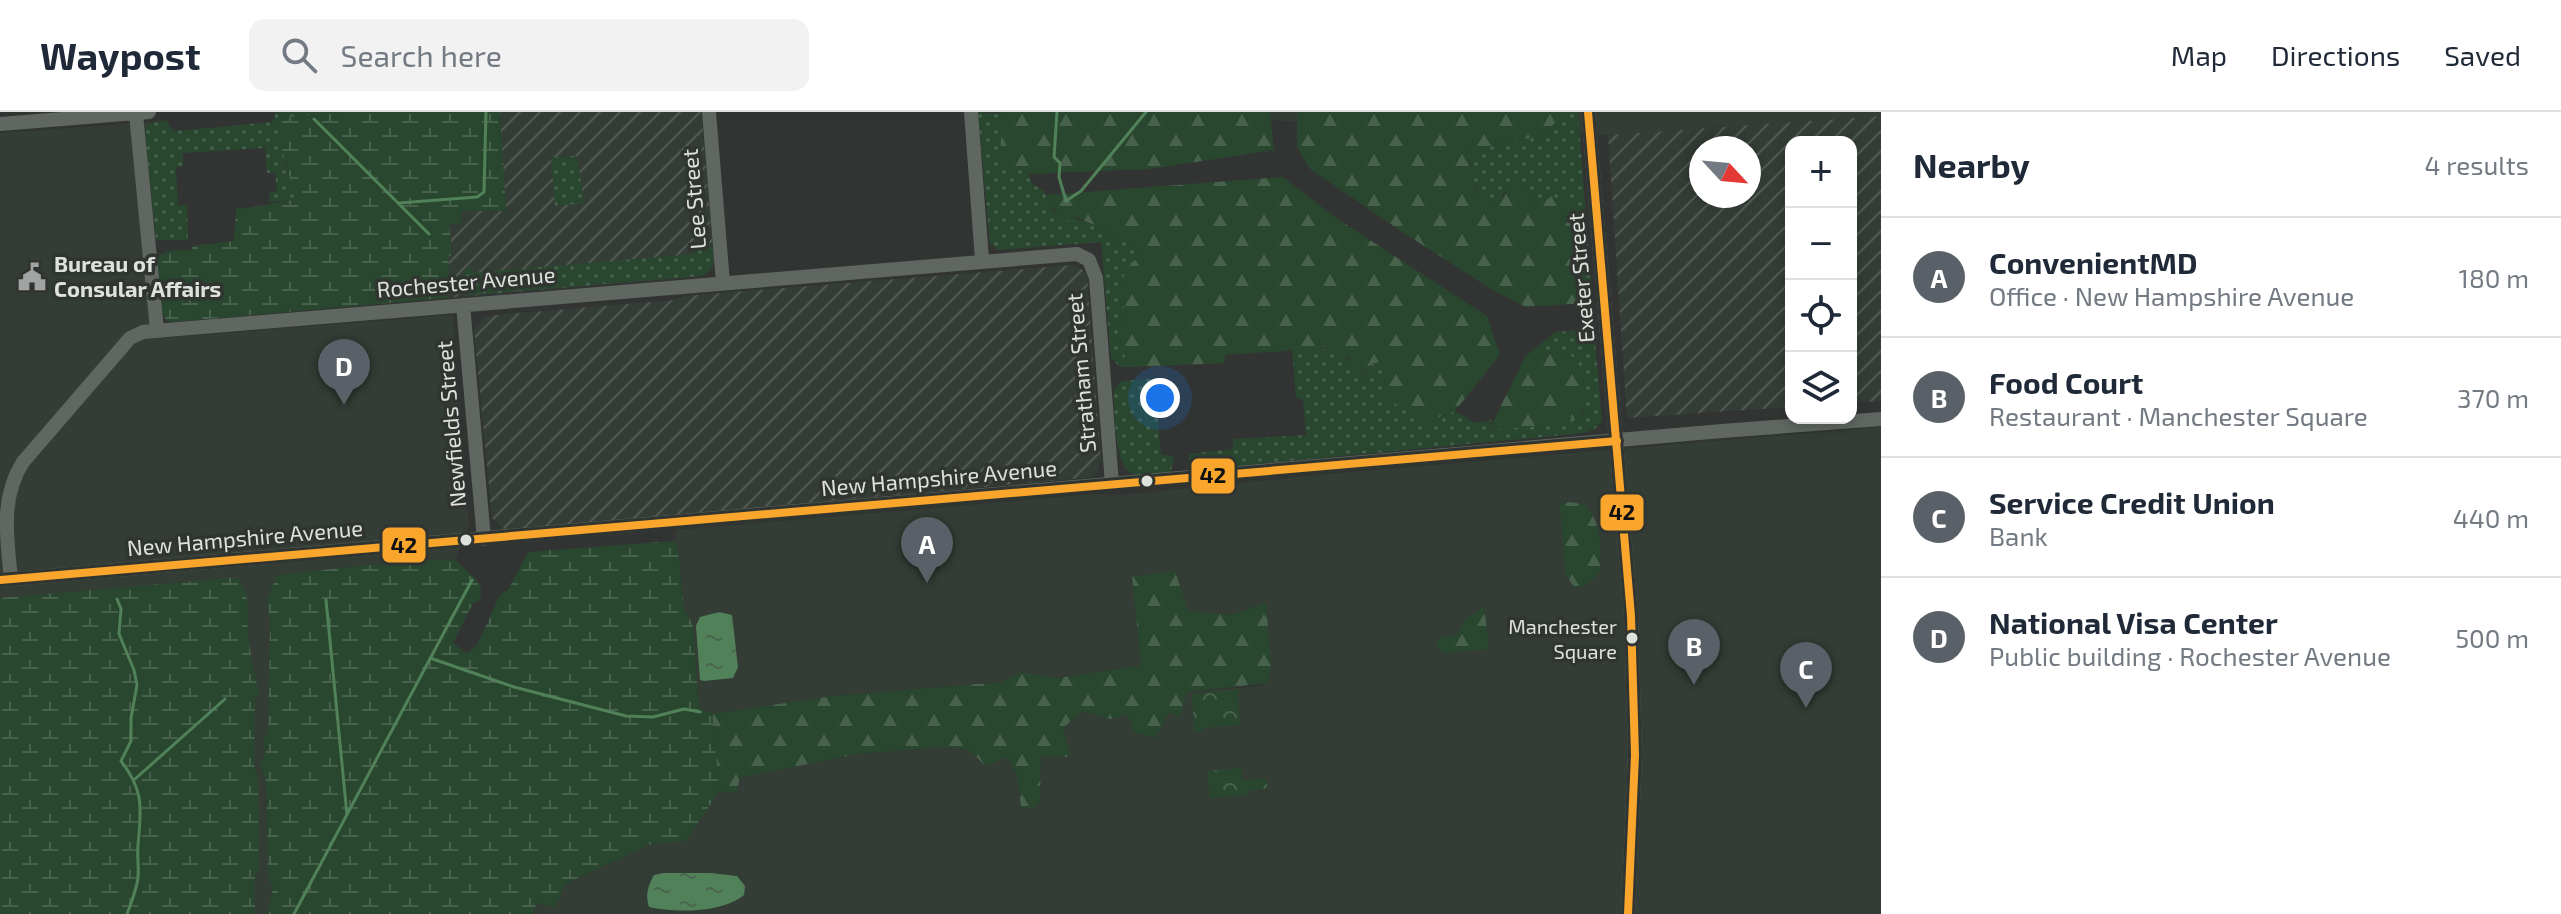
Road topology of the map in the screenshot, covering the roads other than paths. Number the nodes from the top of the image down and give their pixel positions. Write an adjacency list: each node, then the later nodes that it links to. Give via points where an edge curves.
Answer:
1 (709, 112): 8 (street, Lee Street)
2 (971, 112): 6 (street)
3 (1588, 112): 12 (street, Exeter Street)
4 (143, 113): 5 (street); 10 (street)
5 (0, 124)
6 (982, 260): 7 (street, Rochester Avenue, via 1071,253); 8 (street, Rochester Avenue)
7 (1089, 260): 13 (street, Stratham Street, via 1096,278)
8 (723, 283): 9 (street, Rochester Avenue)
9 (463, 305): 10 (street, Rochester Avenue); 14 (street, Newfields Street)
10 (157, 330): 15 (street, Rochester Avenue, via 130,338 121,347 14,476 4,516)
11 (1881, 419): 12 (street, New Hampshire Avenue)
12 (1617, 441): 13 (street, New Hampshire Avenue); 16 (street, via 1633,658)
13 (1112, 484): 14 (street, New Hampshire Avenue)
14 (484, 539): 15 (street, New Hampshire Avenue)
15 (5, 579)
16 (1628, 914)

